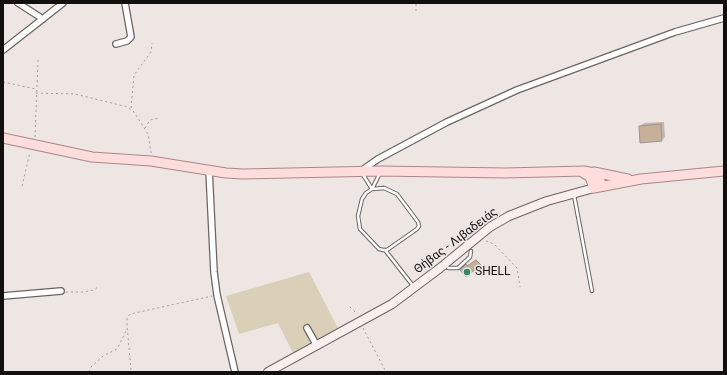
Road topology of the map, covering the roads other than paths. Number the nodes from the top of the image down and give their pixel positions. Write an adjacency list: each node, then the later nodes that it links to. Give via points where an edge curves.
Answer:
1 (18, 3): 5 (street)
2 (63, 3): 5 (street)
3 (125, 3): 6 (street, via 131,36 127,41)
4 (724, 18): 13 (street, via 675,32 517,90 446,122 378,159)
5 (44, 19): 7 (street)
6 (116, 44)
7 (3, 50)
8 (3, 138): 9 (main road, via 96,158 152,161)
9 (210, 170): 13 (main road, via 243,174); 27 (street, via 217,295)
10 (724, 170): 14 (main road, Θήβας - Λιβαδειάς)
11 (381, 171): 12 (main road); 13 (main road); 16 (lane)
12 (584, 171): 14 (main road); 15 (main road)
13 (361, 172): 16 (lane)
14 (641, 179): 15 (main road, Θήβας - Λιβαδειάς)
15 (598, 187): 17 (main road, Θήβας - Λιβαδειάς)
16 (372, 189): 18 (lane, via 362,199 358,223 360,229 379,249); 18 (lane, via 384,188 397,194 418,222 418,229)
17 (574, 193): 21 (main road, Θήβας - Λιβαδειάς, via 508,216 490,227); 23 (lane)
18 (384, 250): 21 (lane)
19 (471, 250): 20 (lane, via 470,257 458,268)
20 (448, 268)
21 (415, 288): 26 (main road, Θήβας - Λιβαδειάς)
22 (61, 291): 24 (street)
23 (592, 291)
24 (3, 296)
25 (307, 328): 26 (street)
26 (317, 346): 28 (main road, Θήβας - Λιβαδειάς)
27 (235, 372)
28 (268, 372)

